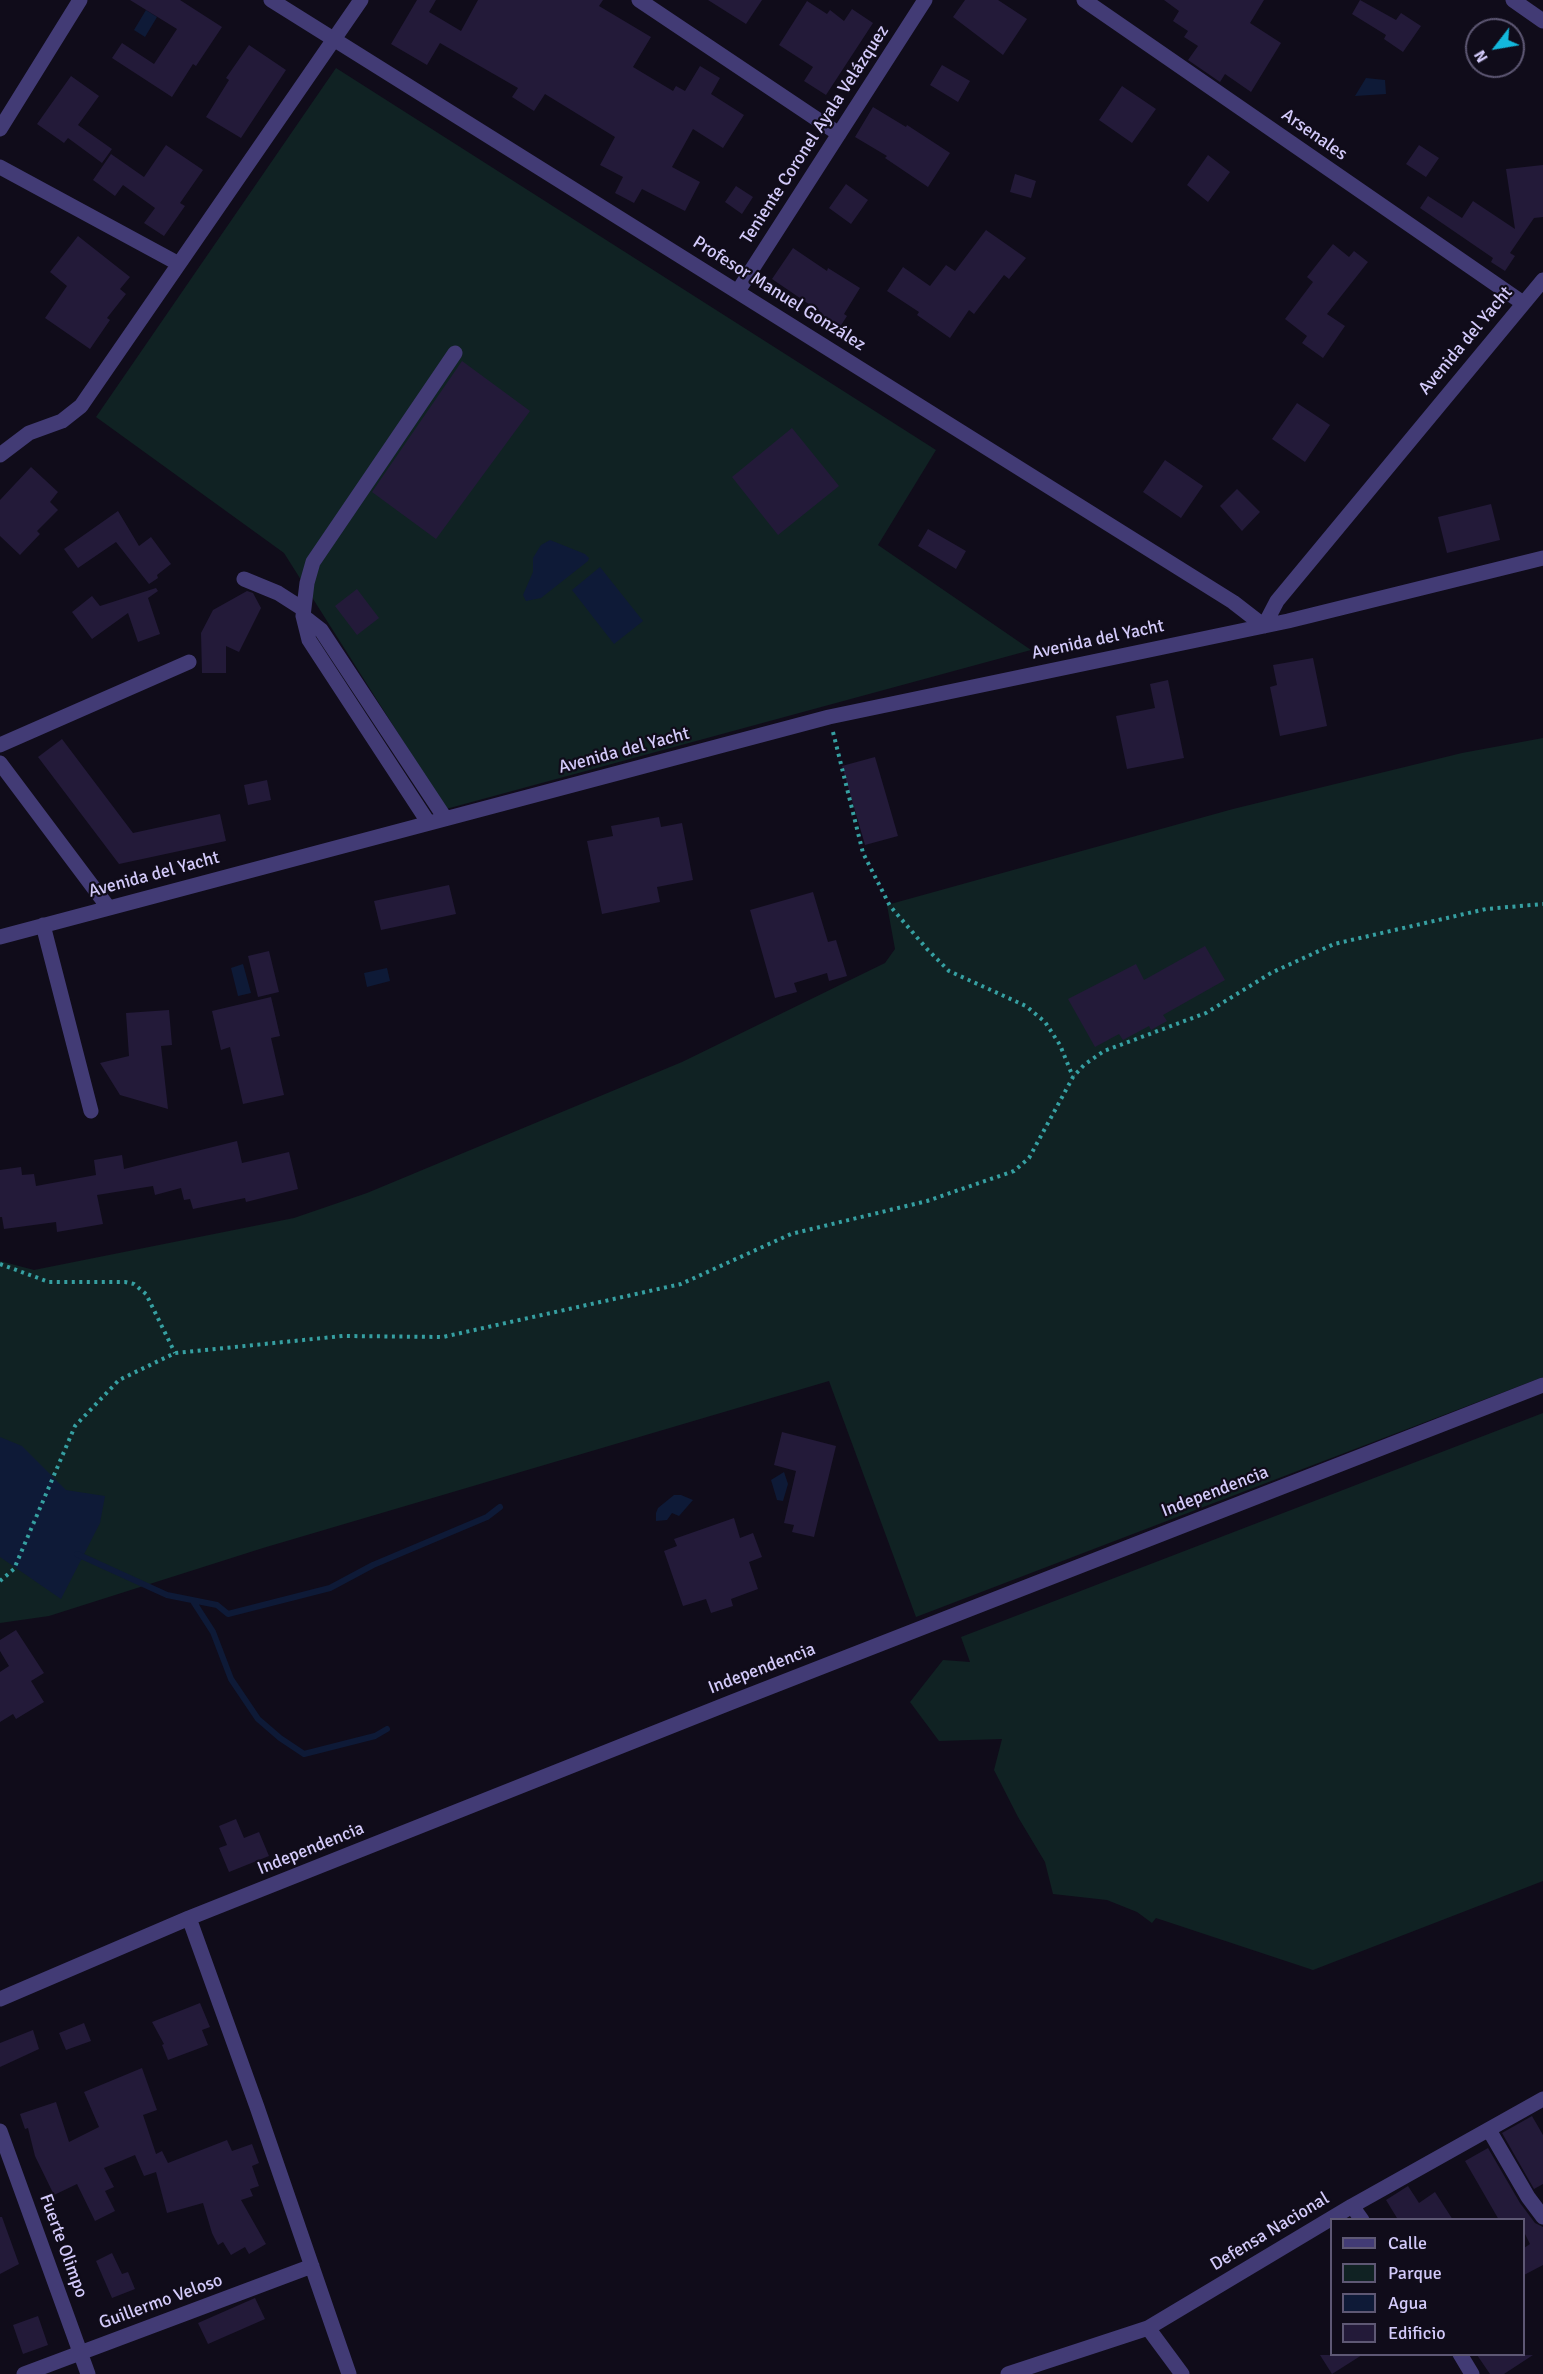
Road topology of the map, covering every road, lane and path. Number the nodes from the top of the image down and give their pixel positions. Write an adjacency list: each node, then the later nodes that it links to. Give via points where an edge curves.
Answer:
1 (80, 0): 10 (street)
2 (272, 0): 9 (street, Profesor Manuel González)
3 (361, 0): 9 (street)
4 (639, 0): 11 (street)
5 (925, 0): 11 (street, Teniente Coronel Ayala Velázquez)
6 (1083, 0): 16 (street, Arsenales)
7 (1513, 0): 8 (street)
8 (1543, 21)
9 (334, 39): 13 (street); 15 (street, Profesor Manuel González)
10 (0, 129)
11 (839, 134): 15 (street, Teniente Coronel Ayala Velázquez)
12 (0, 166): 13 (street)
13 (179, 264): 18 (street, via 81,406 62,421 29,433)
14 (1543, 280): 16 (street, Avenida del Yacht)
15 (738, 291): 22 (street, Profesor Manuel González, via 1233,602)
16 (1523, 303): 22 (street, Avenida del Yacht, via 1277,601)
17 (455, 353): 21 (street, via 313,562)
18 (0, 455)
19 (1543, 558): 22 (street, Avenida del Yacht)
20 (244, 579): 21 (street, via 279,593)
21 (303, 613): 24 (street, via 321,630)
22 (1264, 626): 25 (street, Avenida del Yacht)
23 (189, 662): 26 (street)
24 (360, 703): 28 (street); 29 (street)
25 (829, 717): 28 (street, Avenida del Yacht); 34 (path, via 863,852 890,906 949,971 1026,1006 1045,1022)
26 (0, 745)
27 (0, 763): 31 (street)
28 (445, 818): 29 (street, Avenida del Yacht)
29 (428, 822): 31 (street, Avenida del Yacht)
30 (1543, 904): 34 (path, via 1486,909 1334,944 1271,973 1206,1014 1104,1051)
31 (108, 907): 32 (street, Avenida del Yacht)
32 (43, 925): 33 (street, Avenida del Yacht); 35 (street)
33 (0, 937)
34 (1072, 1077): 37 (path, via 1034,1150 1014,1171 927,1201 791,1234 681,1284 443,1337 343,1336)
35 (91, 1111)
36 (0, 1264): 37 (path, via 49,1282 134,1284 146,1294)
37 (175, 1353): 39 (path, via 118,1380 75,1426 14,1569)
38 (1543, 1385): 40 (street, Independencia)
39 (0, 1581)
40 (189, 1918): 41 (street, Independencia); 50 (street)
41 (0, 2000)
42 (1543, 2099): 43 (street, Defensa Nacional)
43 (1489, 2130): 45 (street, Defensa Nacional); 46 (street)
44 (0, 2132): 52 (street, Fuerte Olimpo)
45 (1352, 2206): 47 (street, Defensa Nacional); 48 (street)
46 (1543, 2217)
47 (1332, 2218)
48 (1361, 2218)
49 (1330, 2219): 51 (street, Defensa Nacional)
50 (312, 2266): 52 (street, Guillermo Veloso); 56 (street)
51 (1148, 2328): 57 (street, Defensa Nacional); 58 (street)
52 (81, 2352): 54 (street, Guillermo Veloso); 55 (street, Fuerte Olimpo)
53 (1461, 2356): 59 (street)
54 (24, 2374)
55 (88, 2374)
56 (349, 2374)
57 (1008, 2374)
58 (1182, 2374)
59 (1472, 2374)

